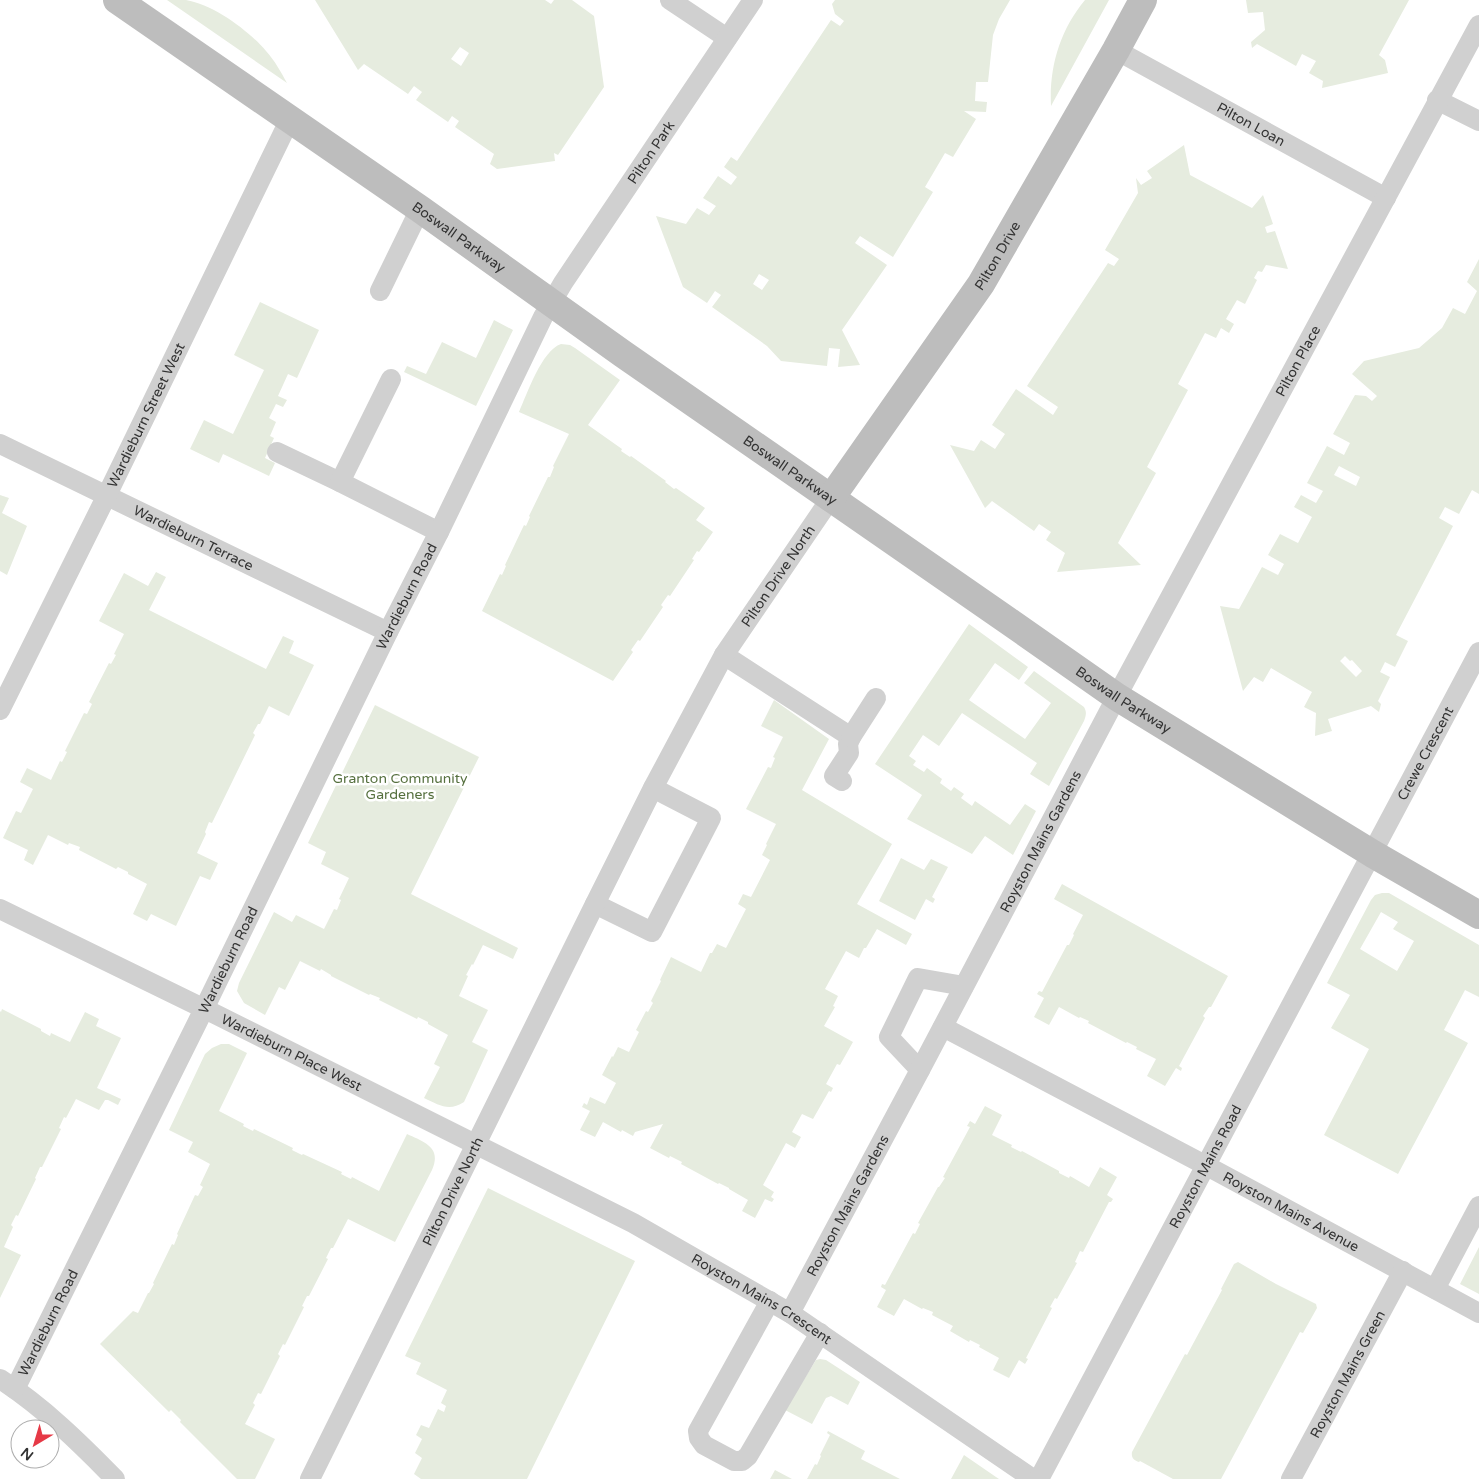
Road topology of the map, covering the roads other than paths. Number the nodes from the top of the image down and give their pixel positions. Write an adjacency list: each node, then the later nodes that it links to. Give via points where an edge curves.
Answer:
1 (117, 0): 9 (street, Boswall Parkway)
2 (670, 0): 6 (street)
3 (753, 0): 6 (street, Pilton Park)
4 (1143, 0): 7 (street, Pilton Drive)
5 (1479, 25): 8 (street, Pilton Place)
6 (728, 38): 14 (street, Pilton Park)
7 (1116, 50): 11 (street, Pilton Loan); 20 (street, Pilton Drive, via 981,284)
8 (1437, 100): 10 (street); 11 (street, Pilton Place)
9 (290, 119): 12 (street, Boswall Parkway); 19 (street, Wardieburn Street West)
10 (1479, 121)
11 (1386, 198): 25 (street, Pilton Place)
12 (420, 209): 13 (street); 14 (street, Boswall Parkway)
13 (380, 290)
14 (551, 304): 20 (street, Boswall Parkway); 21 (street, Wardieburn Road)
15 (391, 379): 18 (street)
16 (0, 444): 19 (street, Wardieburn Terrace)
17 (276, 452): 18 (street, Wardieburn Road)
18 (340, 482): 21 (street, Wardieburn Road)
19 (106, 497): 22 (street, Wardieburn Terrace); 27 (street, Wardieburn Street West)
20 (831, 498): 24 (street, Pilton Drive North); 25 (street, Boswall Parkway)
21 (439, 532): 22 (street, Wardieburn Road)
22 (388, 632): 36 (street, Wardieburn Road)
23 (1479, 652): 31 (street, Crewe Crescent)
24 (724, 655): 28 (street); 30 (street, Pilton Drive North)
25 (1116, 697): 31 (street, Boswall Parkway); 35 (street, Royston Mains Gardens)
26 (876, 698): 28 (street)
27 (0, 710)
28 (851, 737): 29 (street, via 849,753 834,776)
29 (842, 781)
30 (653, 788): 32 (street, Pilton Drive North); 32 (street, via 711,818 652,932)
31 (1373, 854): 34 (street, Boswall Parkway); 40 (street, Royston Mains Road)
32 (594, 904): 39 (street, Pilton Drive North)
33 (0, 909): 36 (street, Wardieburn Place West)
34 (1479, 915)
35 (964, 986): 37 (street, Royston Mains Gardens); 38 (street, via 918,978 889,1037)
36 (204, 1009): 39 (street, Wardieburn Place West); 48 (street, Wardieburn Road)
37 (943, 1027): 38 (street, Royston Mains Gardens); 40 (street, Royston Mains Avenue)
38 (920, 1070): 45 (street, Royston Mains Gardens)
39 (476, 1144): 44 (street, Royston Mains Crescent, via 633,1223); 50 (street, Pilton Drive North)
40 (1205, 1165): 42 (street, Royston Mains Avenue); 52 (street, Royston Mains Road)
41 (1479, 1206): 43 (street)
42 (1403, 1271): 43 (street, Royston Mains Avenue); 53 (street, Royston Mains Green)
43 (1434, 1288): 46 (street, Royston Mains Avenue)
44 (770, 1301): 45 (street, Royston Mains Crescent); 47 (street, via 698,1431 704,1445 734,1461 748,1456)
45 (790, 1313): 47 (street, Royston Mains Crescent)
46 (1479, 1313)
47 (820, 1333): 51 (street, Royston Mains Crescent)
48 (8, 1384): 49 (street, via 58,1422)
49 (115, 1479)
50 (310, 1479)
51 (1033, 1479)
52 (1039, 1479)
53 (1292, 1479)

